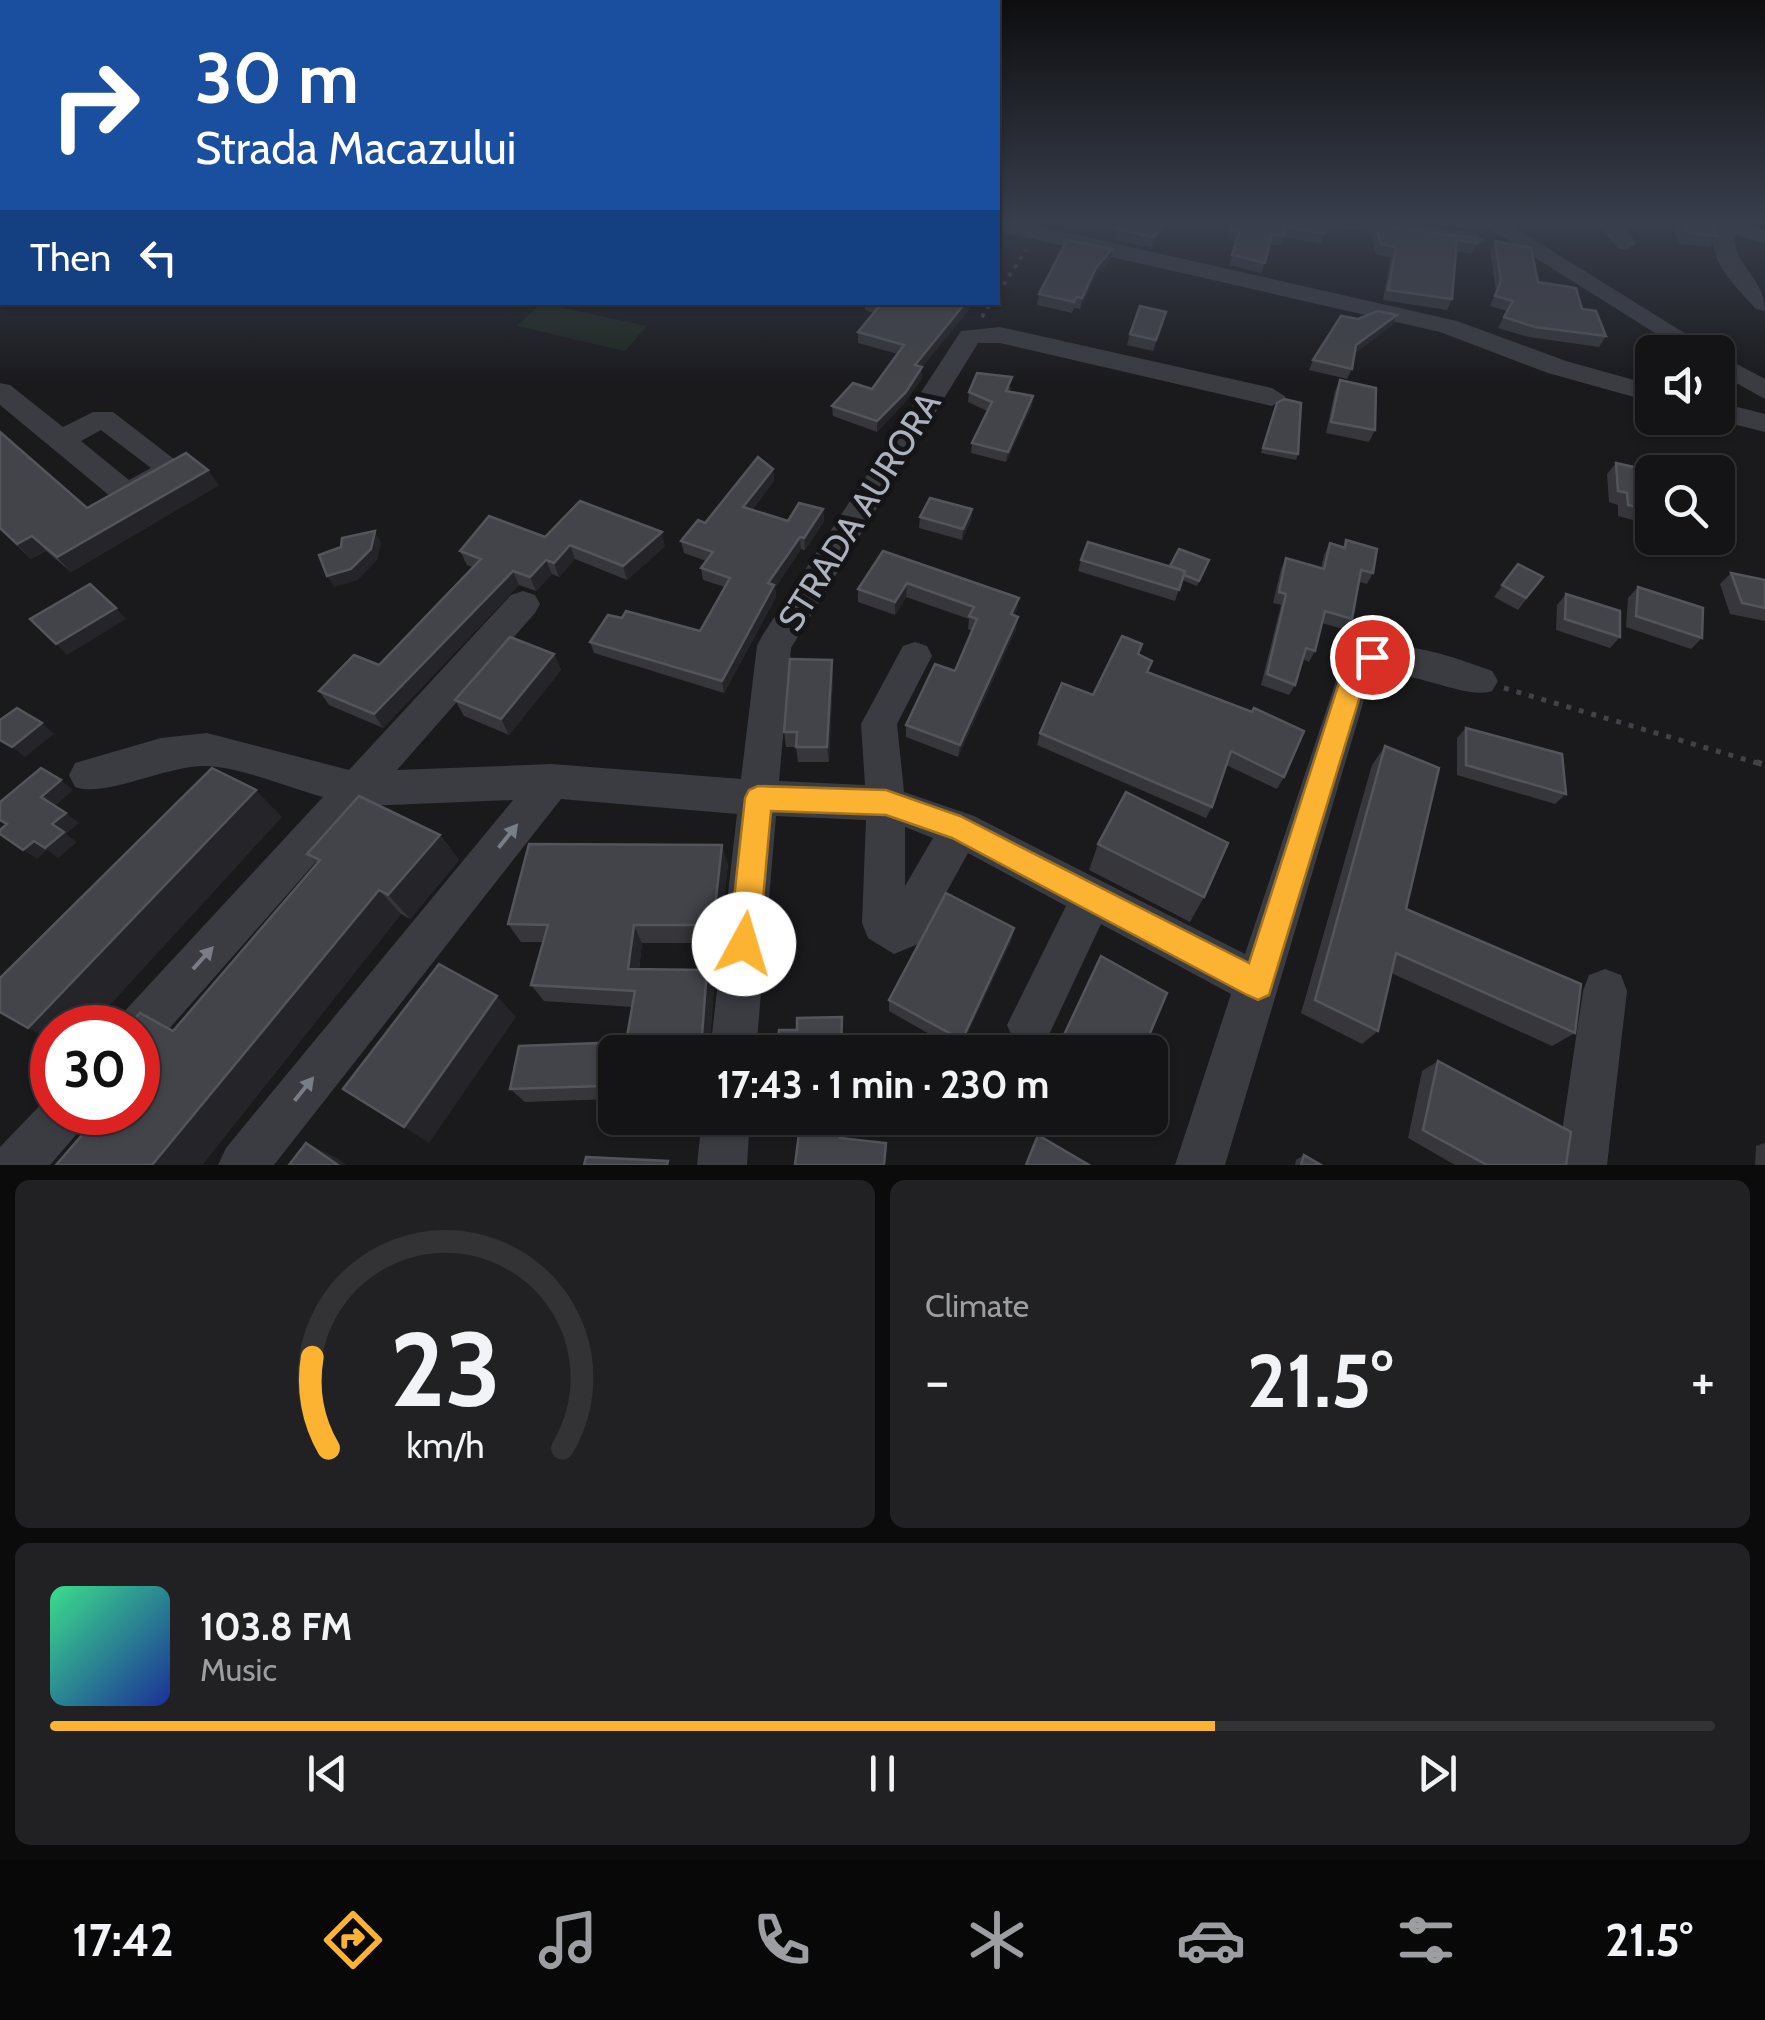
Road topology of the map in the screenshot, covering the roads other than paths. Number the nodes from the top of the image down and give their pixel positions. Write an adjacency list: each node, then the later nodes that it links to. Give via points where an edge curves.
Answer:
1 (1221, 275): 7 (street, via 1448,326)
2 (1577, 275): 5 (street)
3 (1741, 275): 4 (street)
4 (1765, 304)
5 (1674, 335)
6 (1735, 372): 9 (street)
7 (1635, 389)
8 (0, 391): 13 (street)
9 (1765, 391)
10 (1272, 397): 20 (street, STRADA AURORA, via 1000,335 970,336 774,646)
11 (1735, 415): 12 (street)
12 (1765, 423)
13 (59, 441)
14 (524, 604): 19 (street)
15 (915, 656): 21 (street, via 879,724)
16 (1480, 681): 24 (street, via 1393,656 1357,664)
17 (88, 775): 19 (street, via 207,748)
18 (552, 781): 19 (street); 20 (street); 32 (street, one-way to 18)
19 (355, 789): 26 (street, one-way to 19)
20 (758, 798): 21 (street); 28 (street, STRADA AURORA)
21 (886, 803): 22 (street); 22 (street, via 883,923 894,933 903,929)
22 (960, 828): 23 (street)
23 (1093, 895): 24 (street); 27 (street)
24 (1258, 984): 34 (street)
25 (1604, 991): 35 (street)
26 (160, 1006)
27 (1030, 1025)
28 (735, 1035)
29 (43, 1135): 31 (street)
30 (725, 1135): 33 (street)
31 (16, 1165)
32 (242, 1165)
33 (722, 1165)
34 (1200, 1165)
35 (1582, 1165)

